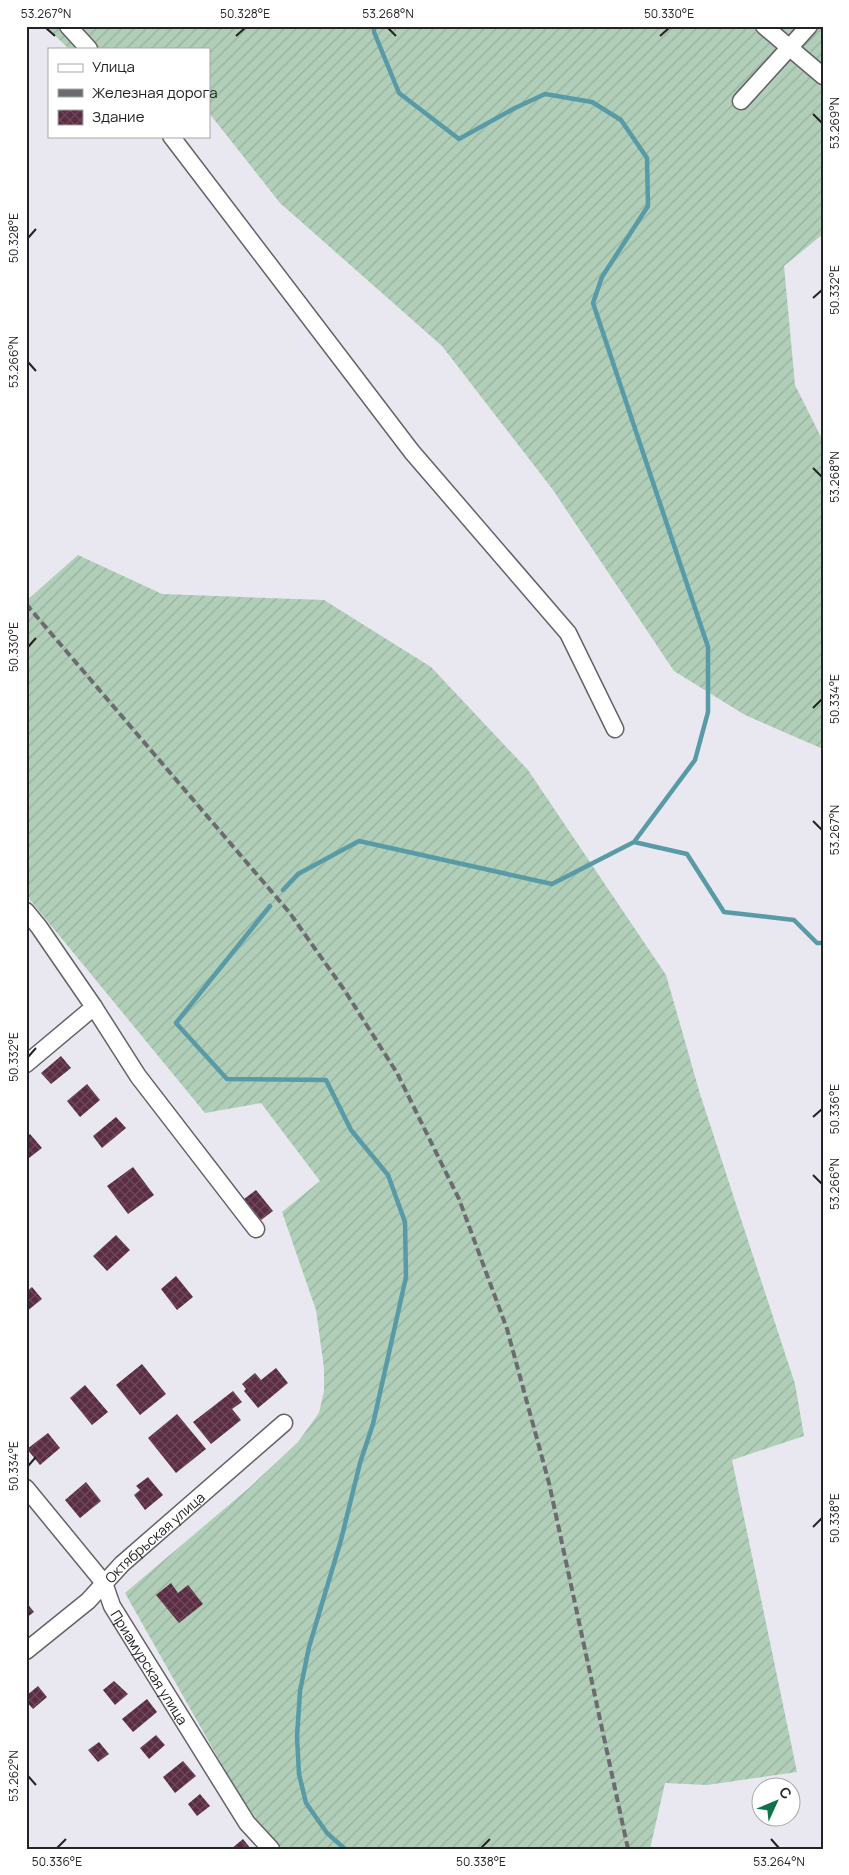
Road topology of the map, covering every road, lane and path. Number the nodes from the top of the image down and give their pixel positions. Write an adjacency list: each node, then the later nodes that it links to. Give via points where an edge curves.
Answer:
1 (68, 26): 5 (street)
2 (764, 26): 4 (street)
3 (809, 26): 4 (street)
4 (790, 47): 6 (street); 7 (street)
5 (88, 48)
6 (823, 76)
7 (742, 101)
8 (174, 138): 9 (street, via 412,452 568,633)
9 (615, 729)
10 (26, 911): 11 (street)
11 (94, 1007): 12 (street); 13 (street, via 138,1076)
12 (26, 1064)
13 (256, 1229)
14 (284, 1423): 16 (street, Октябрьская улица)
15 (26, 1488): 16 (street, Приамурская улица)
16 (104, 1583): 17 (street, Октябрьская улица, via 88,1601); 18 (street, Приамурская улица, via 112,1606 247,1822)
17 (26, 1652)
18 (271, 1849)

